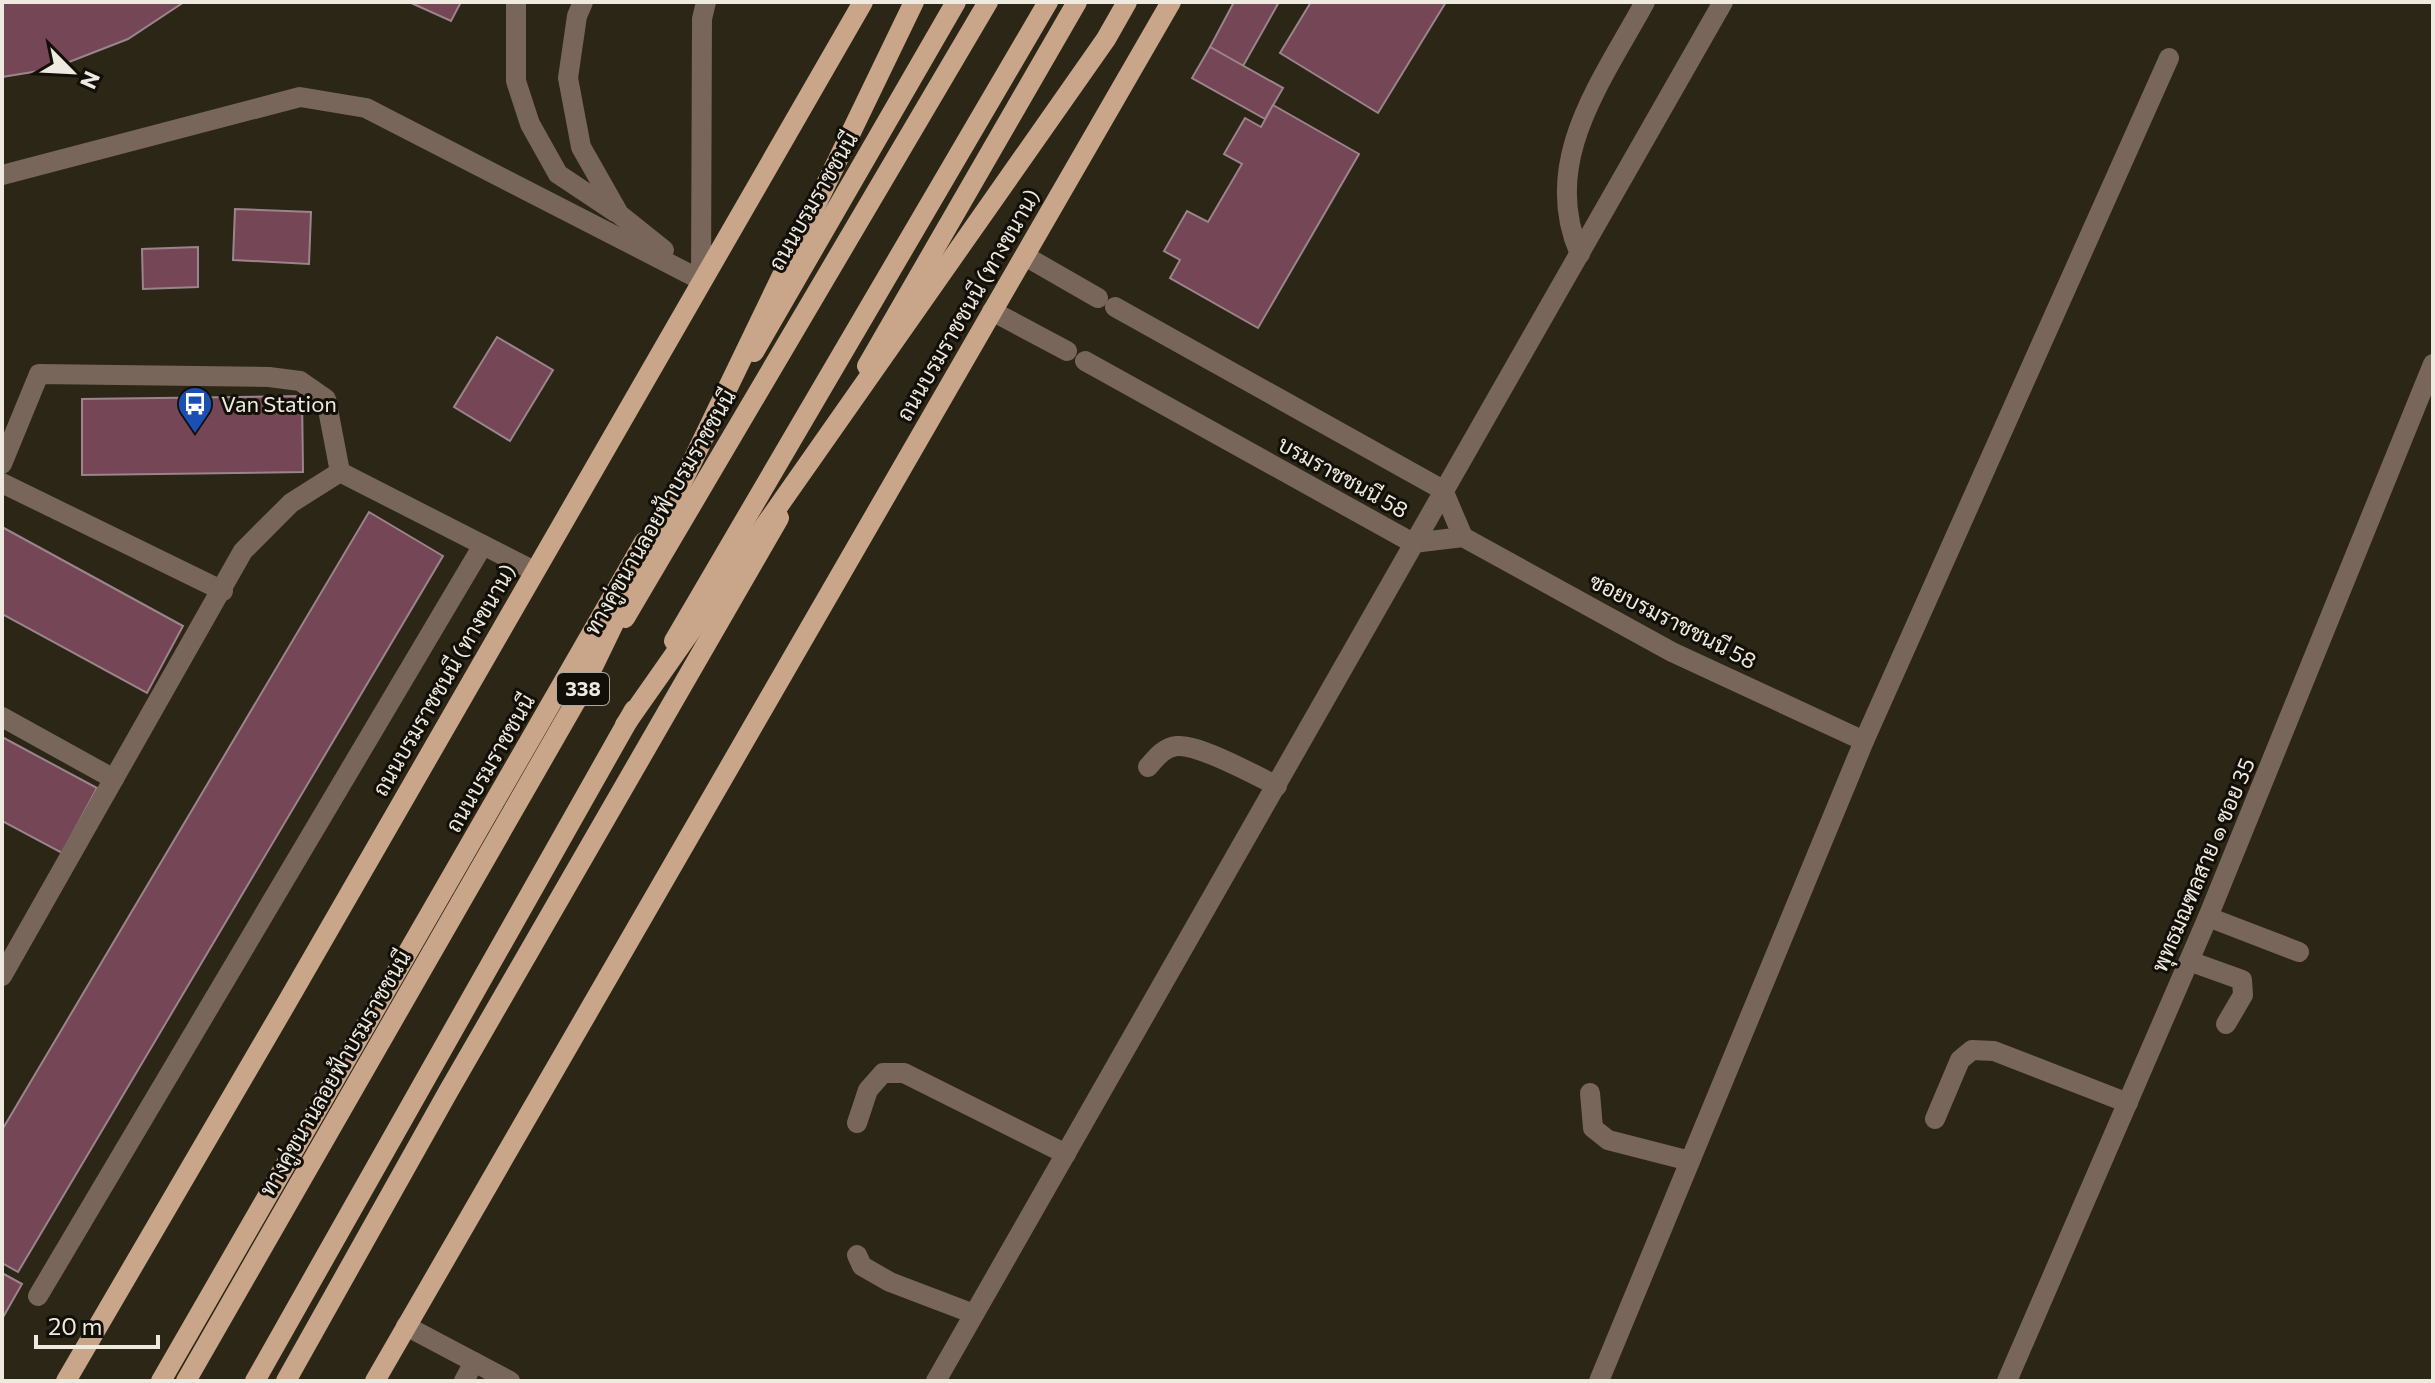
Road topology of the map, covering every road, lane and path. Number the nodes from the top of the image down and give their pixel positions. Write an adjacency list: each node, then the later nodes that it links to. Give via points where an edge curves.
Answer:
1 (516, 2): 16 (street, via 516,81 530,124 558,174)
2 (583, 2): 16 (street, via 568,78 581,147)
3 (706, 2): 19 (street)
4 (863, 2): 19 (main road, ถนนบรมราชชนนี (ทางขนาน))
5 (914, 2): 31 (main road, bridge)
6 (956, 2): 55 (main road, ถนนบรมราชชนนี / 338)
7 (988, 2): 31 (main road, ทางคู่ขนานลอยฟ้าบรมราชชนนี / 338, bridge)
8 (1048, 2): 33 (main road, 338, bridge)
9 (1077, 2): 58 (main road)
10 (1127, 2): 33 (main road, bridge)
11 (1171, 2): 18 (main road, ถนนบรมราชชนนี (ทางขนาน))
12 (1645, 2): 17 (street, via 1578,125 1565,181 1570,231)
13 (1723, 2): 17 (street)
14 (2169, 58): 34 (street)
15 (2, 175): 19 (street, via 300,97 366,108)
16 (619, 214): 19 (street)
17 (1580, 254): 25 (street)
18 (1025, 256): 20 (main road, ถนนบรมราชชนนี (ทางขนาน)); 25 (street, บรมราชชนนี 58)
19 (701, 280): 29 (main road, ถนนบรมราชชนนี (ทางขนาน))
20 (992, 311): 27 (street, บรมราชชนนี 58); 52 (main road, ถนนบรมราชชนนี (ทางขนาน))
21 (2433, 364): 38 (street, พุทธมณฑลสาย ๑ ซอย 35)
22 (2, 464): 23 (street, via 39,374 269,377 300,381 326,399)
23 (340, 472): 28 (street); 30 (street, via 291,503 243,551)
24 (2, 483): 30 (street)
25 (1443, 490): 26 (street, บรมราชชนนี 58); 27 (street)
26 (1463, 537): 27 (street, บรมราชชนนี 58); 34 (street, ซอยบรมราชชนนี 58, via 1672,652)
27 (1413, 543): 37 (street)
28 (483, 545): 29 (street); 50 (street)
29 (534, 571): 54 (main road, ถนนบรมราชชนนี (ทางขนาน))
30 (223, 591): 36 (street)
31 (577, 700): 56 (main road, ทางคู่ขนานลอยฟ้าบรมราชชนนี / 338)
32 (2, 717): 36 (street)
33 (625, 725): 57 (main road, 338)
34 (1864, 741): 48 (street)
35 (1148, 767): 37 (street, via 1159,753 1178,746 1212,755)
36 (114, 779): 41 (street)
37 (1277, 786): 47 (street)
38 (2208, 917): 39 (street); 40 (street, พุทธมณฑลสาย ๑ ซอย 35)
39 (2299, 952)
40 (2189, 961): 42 (street, via 2242,980 2243,995); 44 (street, พุทธมณฑลสาย ๑ ซอย 35)
41 (2, 976)
42 (2226, 1024)
43 (1590, 1093): 48 (street, via 1593,1128 1608,1140)
44 (2128, 1103): 45 (street, via 1994,1051 1972,1050 1960,1060); 64 (street, พุทธมณฑลสาย ๑ ซอย 35)
45 (1935, 1119)
46 (857, 1123): 47 (street, via 868,1090 883,1073 904,1073)
47 (1066, 1154): 51 (street)
48 (1690, 1161): 63 (street)
49 (857, 1255): 51 (street, via 862,1266 890,1282)
50 (38, 1296)
51 (974, 1314): 62 (street)
52 (406, 1326): 53 (street); 59 (main road, ถนนบรมราชชนนี (ทางขนาน))
53 (474, 1362): 60 (street); 61 (street)
54 (66, 1381)
55 (161, 1381)
56 (186, 1381)
57 (255, 1381)
58 (286, 1381)
59 (375, 1381)
60 (464, 1381)
61 (510, 1381)
62 (936, 1381)
63 (1599, 1381)
64 (2007, 1381)

